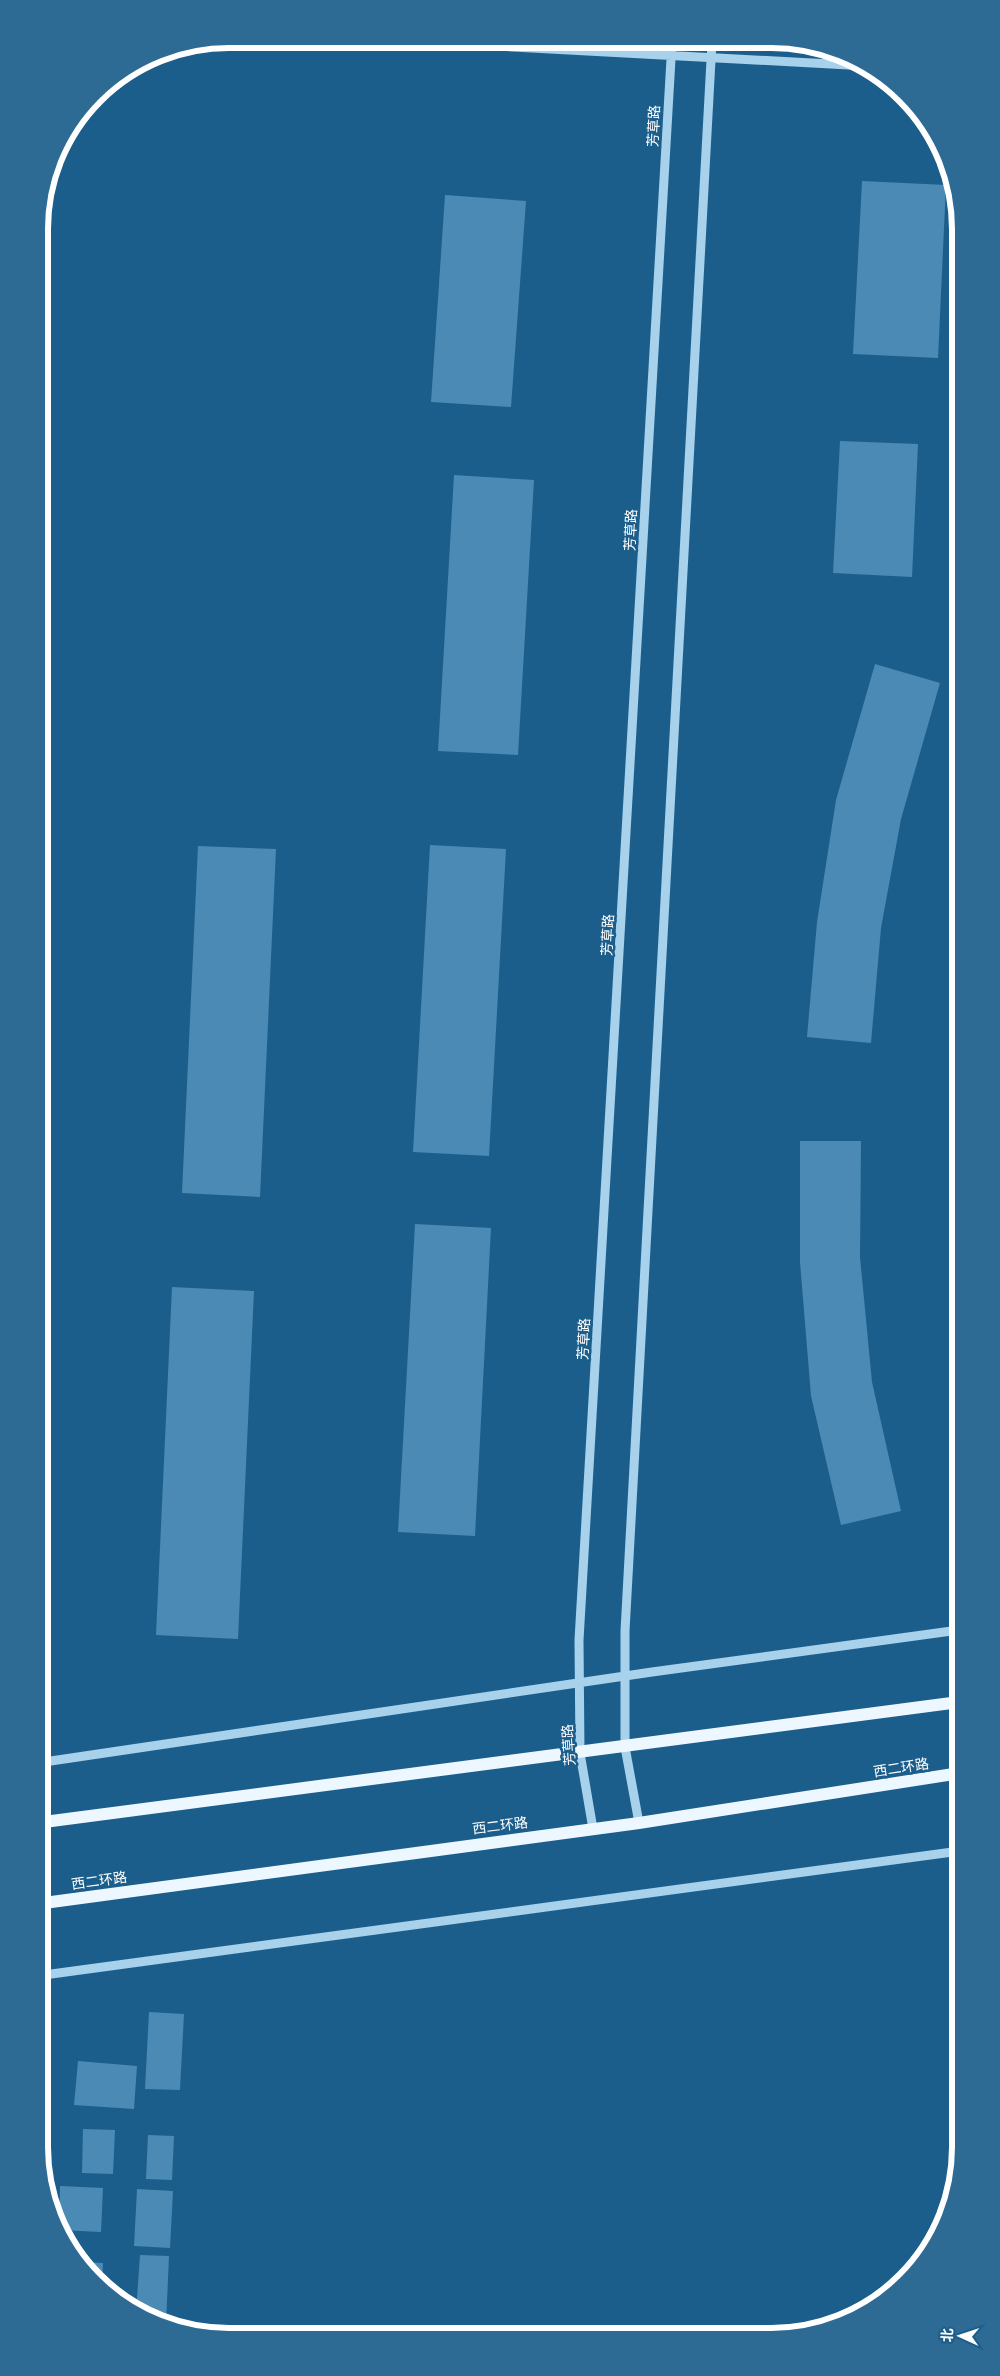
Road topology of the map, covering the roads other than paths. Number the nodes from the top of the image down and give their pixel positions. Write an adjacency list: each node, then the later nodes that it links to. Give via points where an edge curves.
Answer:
1 (537, 48): 4 (street)
2 (672, 48): 4 (street, 芳草路)
3 (712, 48): 5 (street)
4 (671, 55): 5 (street); 9 (street, 芳草路, via 580,1630)
5 (712, 58): 6 (street); 8 (street)
6 (850, 65)
7 (952, 1631): 8 (street)
8 (625, 1676): 9 (street); 11 (street)
9 (580, 1683): 12 (street, 芳草路); 13 (street)
10 (952, 1703): 11 (main road)
11 (625, 1747): 12 (main road); 16 (street)
12 (580, 1753): 15 (main road); 17 (street, 芳草路)
13 (48, 1761)
14 (952, 1773): 16 (main road, 西二环路)
15 (48, 1821)
16 (639, 1823): 17 (main road, 西二环路)
17 (593, 1829): 19 (main road, 西二环路)
18 (952, 1852): 20 (street)
19 (48, 1902)
20 (48, 1974)

